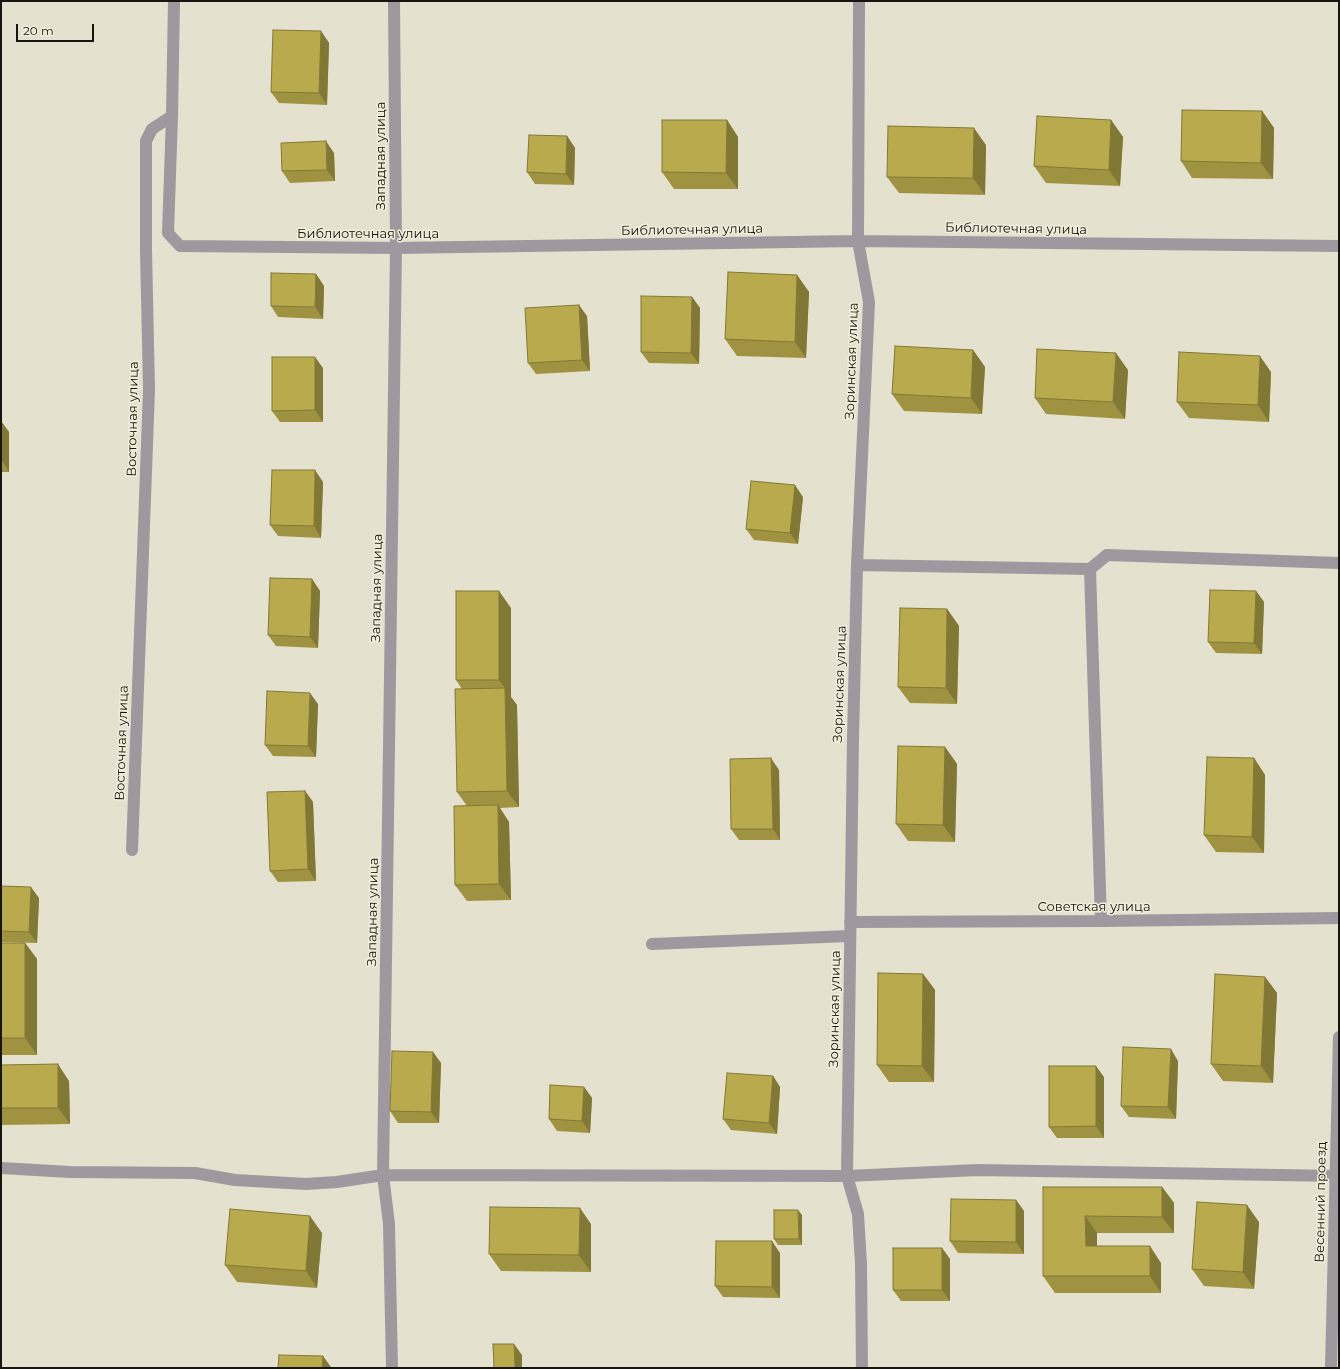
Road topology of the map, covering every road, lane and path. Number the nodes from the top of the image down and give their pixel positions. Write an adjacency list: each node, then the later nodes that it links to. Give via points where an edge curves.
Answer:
1 (174, 1): 4 (street)
2 (394, 1): 7 (street, Западная улица)
3 (859, 1): 5 (street, Зоринская улица)
4 (172, 116): 7 (street, Библиотечная улица, via 168,233 180,246); 11 (street, Восточная улица, via 152,129 146,141 149,390)
5 (858, 241): 6 (street, Библиотечная улица); 7 (street, Библиотечная улица); 9 (street, Зоринская улица, via 869,302)
6 (1339, 246)
7 (396, 248): 19 (street, Западная улица)
8 (1339, 563): 10 (street, via 1107,555)
9 (857, 566): 10 (street); 14 (street, Зоринская улица)
10 (1090, 569): 13 (street)
11 (132, 850)
12 (1339, 918): 13 (street, Советская улица)
13 (1101, 921): 14 (street, Советская улица)
14 (850, 922): 15 (street, Зоринская улица)
15 (849, 936): 16 (street); 20 (street, Зоринская улица)
16 (652, 944)
17 (1339, 1037): 21 (street, Весенний проезд)
18 (1, 1168): 19 (street, via 70,1172 195,1173 235,1180 306,1184)
19 (384, 1175): 20 (street); 22 (street, Западная улица, via 389,1224)
20 (847, 1176): 21 (street, via 978,1170); 23 (street, Зоринская улица, via 858,1214)
21 (1338, 1176): 24 (street, Весенний проезд)
22 (392, 1368)
23 (862, 1368)
24 (1331, 1368)

